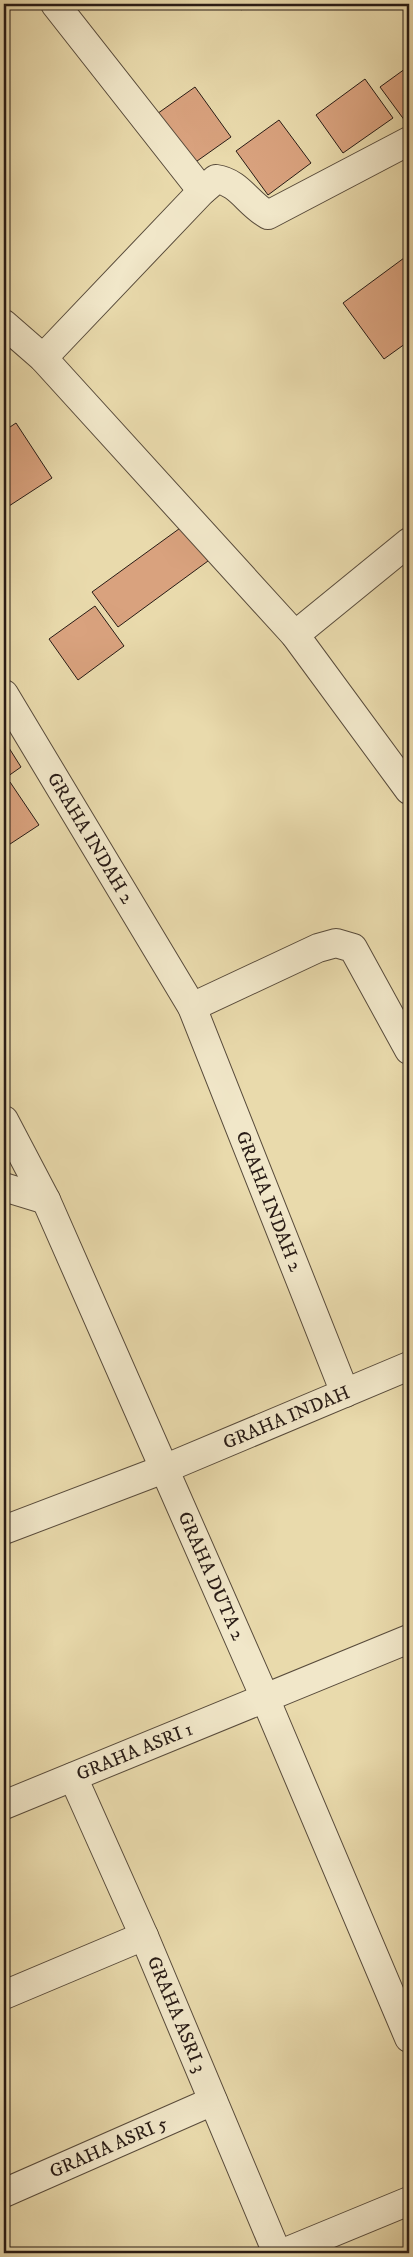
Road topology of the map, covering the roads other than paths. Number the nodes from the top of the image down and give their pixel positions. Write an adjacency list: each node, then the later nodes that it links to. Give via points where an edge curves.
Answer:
1 (55, 4): 3 (street)
2 (409, 141): 3 (street, via 268,215 258,210 231,182 216,179)
3 (202, 191): 5 (street)
4 (4, 324): 5 (street)
5 (43, 358): 7 (street)
6 (409, 542): 7 (street)
7 (295, 635): 9 (street)
8 (4, 694): 10 (street, GRAHA INDAH 2)
9 (409, 790)
10 (192, 1008): 11 (street, via 318,948 336,943 353,948); 16 (street, GRAHA INDAH 2)
11 (409, 1050)
12 (4, 1120): 14 (street, GRAHA DUTA 2)
13 (4, 1187): 14 (street)
14 (46, 1200): 17 (street, GRAHA DUTA 2)
15 (409, 1366): 16 (street, GRAHA INDAH)
16 (345, 1393): 17 (street, GRAHA INDAH)
17 (164, 1469): 18 (street, GRAHA INDAH); 20 (street, GRAHA DUTA 2)
18 (4, 1530)
19 (409, 1639): 20 (street, GRAHA ASRI 1)
20 (265, 1698): 21 (street, GRAHA ASRI 1); 25 (street, GRAHA DUTA 2)
21 (73, 1777): 22 (street, GRAHA ASRI 1); 23 (street, GRAHA ASRI 3)
22 (4, 1805)
23 (144, 1936): 24 (street); 26 (street, GRAHA ASRI 3)
24 (4, 1995)
25 (409, 2038)
26 (213, 2100): 27 (street, GRAHA ASRI 5); 29 (street, GRAHA ASRI 3)
27 (4, 2193)
28 (409, 2200): 30 (street)
29 (277, 2253)
30 (283, 2253)

